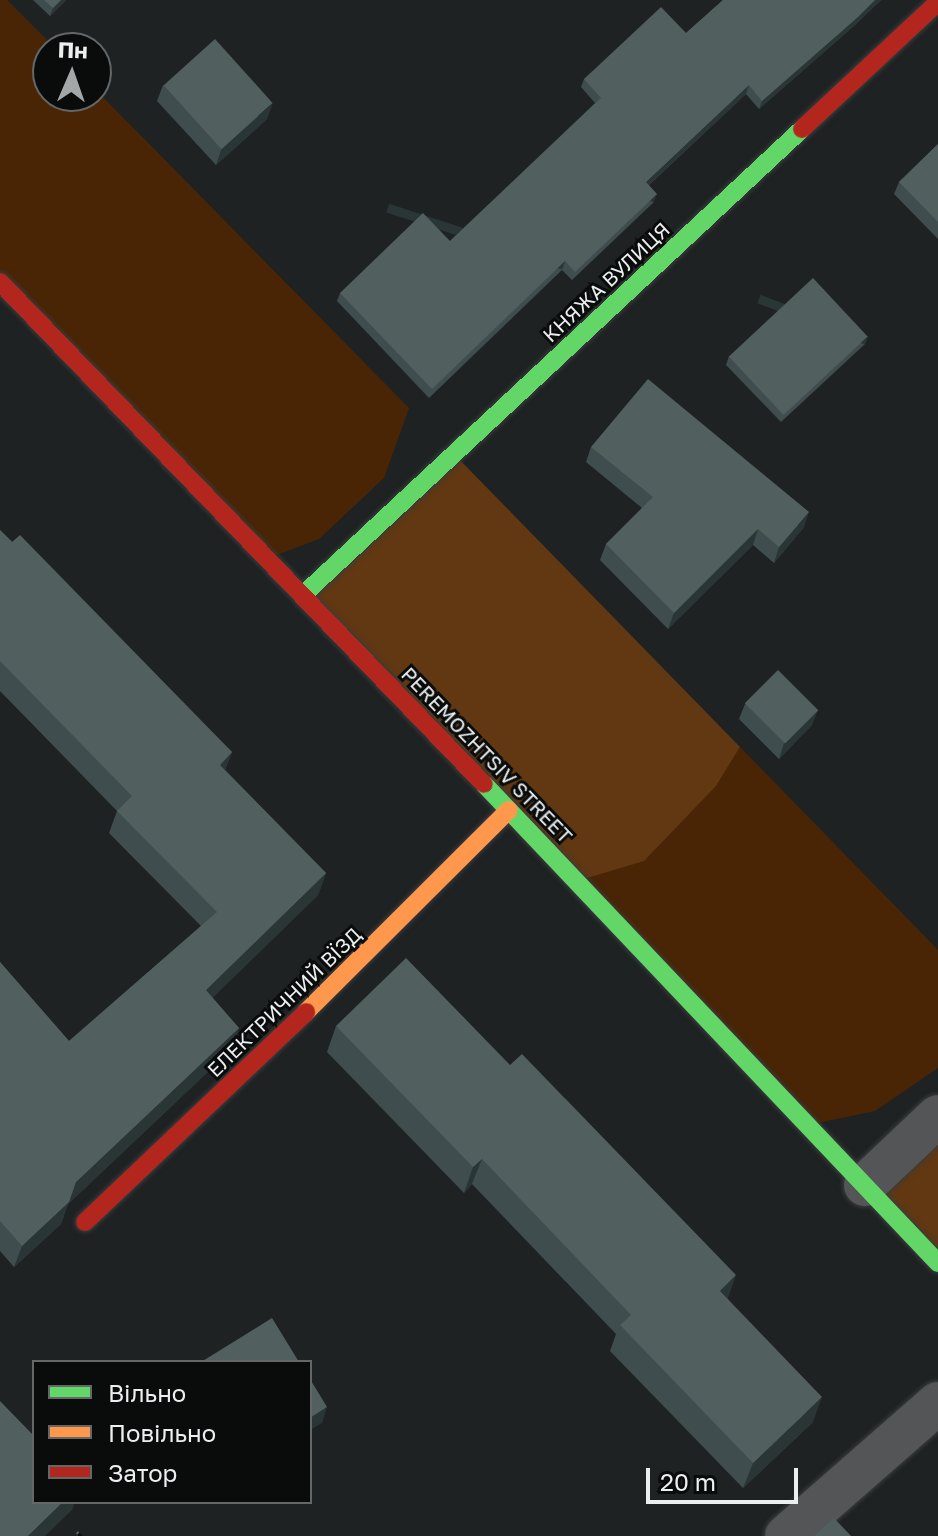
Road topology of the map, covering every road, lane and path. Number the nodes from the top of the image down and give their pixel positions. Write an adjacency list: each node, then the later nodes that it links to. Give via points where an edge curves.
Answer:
1 (938, 2): 3 (street, КНЯЖА ВУЛИЦЯ)
2 (0, 282): 3 (street, PEREMOZHTSIV STREET)
3 (304, 594): 4 (street, PEREMOZHTSIV STREET)
4 (509, 810): 6 (street, PEREMOZHTSIV STREET); 7 (street, ЕЛЕКТРИЧНИЙ ВЇЗД, via 275,1043)
5 (938, 1116): 6 (street)
6 (865, 1185): 8 (street, PEREMOZHTSIV STREET)
7 (85, 1222)
8 (938, 1263)
9 (938, 1403): 10 (street)
10 (786, 1536)

